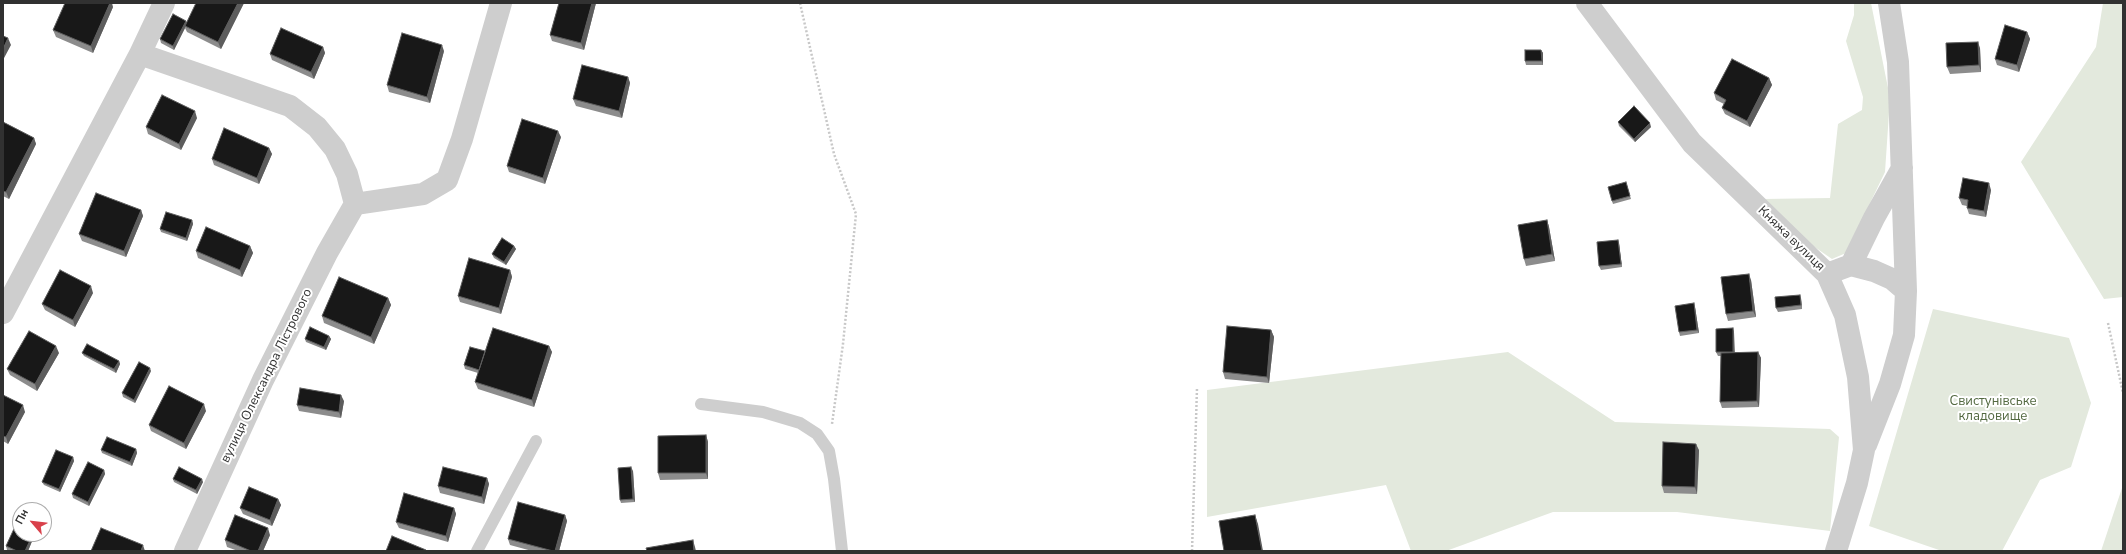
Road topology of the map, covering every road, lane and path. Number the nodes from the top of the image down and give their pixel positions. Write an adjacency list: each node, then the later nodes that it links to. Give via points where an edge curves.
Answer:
1 (164, 3): 6 (street)
2 (501, 3): 8 (street, via 462,139 447,180 424,194)
3 (800, 3): 19 (path, via 834,154 856,214)
4 (1587, 3): 10 (street, Княжа вулиця, via 1692,143)
5 (1889, 3): 7 (street, via 1898,62)
6 (140, 54): 8 (street, via 290,106 317,127 335,149 347,174); 12 (street)
7 (1902, 168): 9 (street); 11 (street)
8 (354, 204): 20 (street, вулиця Олександра Лістрового, via 263,380)
9 (1851, 264): 10 (street); 11 (street, via 1892,279)
10 (1827, 274): 18 (street, Княжа вулиця, via 1845,315 1858,377)
11 (1906, 290): 18 (street, via 1904,335 1890,384)
12 (3, 313)
13 (2108, 323): 15 (path)
14 (1197, 388): 23 (path)
15 (2123, 393)
16 (701, 404): 19 (lane, via 763,412 800,423 817,434)
17 (536, 441): 21 (lane)
18 (1864, 450): 24 (street, Княжа вулиця, via 1858,483)
19 (829, 451): 22 (lane)
20 (185, 551)
21 (477, 551)
22 (842, 551)
23 (1192, 551)
24 (1836, 551)

